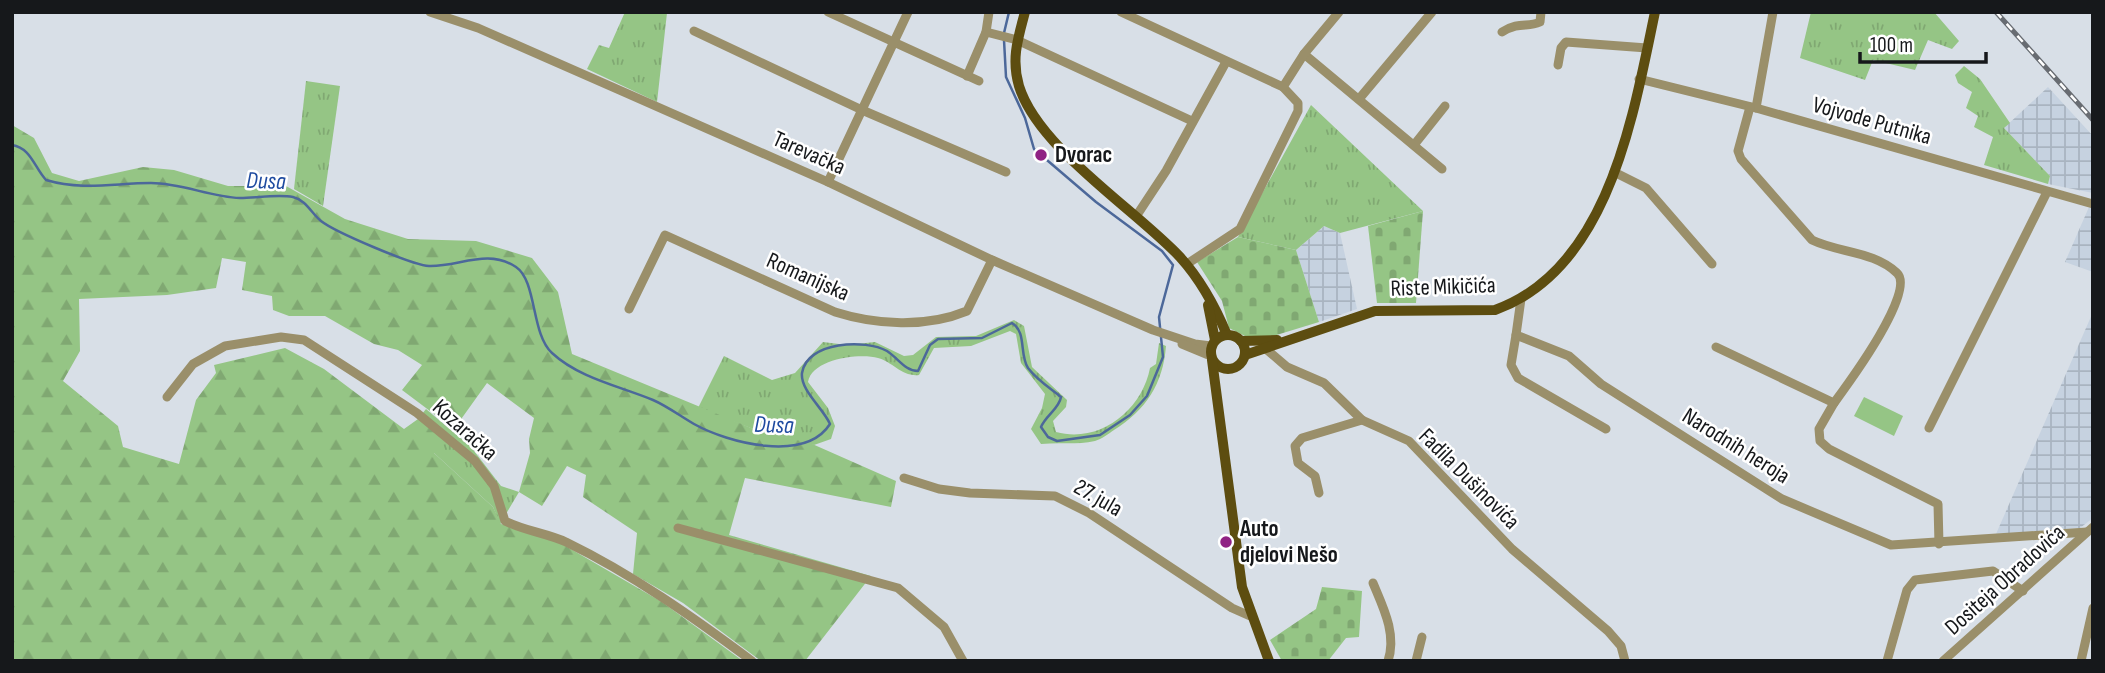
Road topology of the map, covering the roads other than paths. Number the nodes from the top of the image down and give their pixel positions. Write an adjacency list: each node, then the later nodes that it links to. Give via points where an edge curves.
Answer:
1 (430, 12): 34 (street, Tarevačka, via 490,33)
2 (828, 12): 16 (street)
3 (908, 12): 16 (street)
4 (989, 12): 14 (street)
5 (1025, 12): 15 (main road)
6 (1121, 12): 19 (street)
7 (1339, 12): 18 (street)
8 (1432, 12): 25 (street)
9 (1541, 12): 13 (street, via 1540,22 1516,23)
10 (1655, 12): 17 (main road, Riste Mikičića)
11 (1773, 12): 27 (street)
12 (694, 31): 28 (street)
13 (1502, 32)
14 (989, 33): 15 (street); 21 (street)
15 (1014, 40): 29 (street); 37 (main road, via 1016,72 1027,103 1046,131)
16 (894, 43): 21 (street); 28 (street)
17 (1647, 48): 20 (street, via 1566,41); 22 (main road, Riste Mikičića)
18 (1304, 54): 24 (street); 25 (street)
19 (1226, 62): 24 (street); 29 (street)
20 (1558, 65)
21 (967, 76): 23 (street)
22 (1639, 79): 27 (street, Vojvode Putnika); 33 (main road, Riste Mikičića)
23 (979, 82)
24 (1283, 88): 39 (street, via 1298,103 1298,111 1240,229)
25 (1359, 99): 30 (street)
26 (1445, 106): 30 (street)
27 (1753, 107): 35 (street, Vojvode Putnika); 54 (street, via 1738,151 1759,180 1812,240 1866,256 1901,279 1901,293 1890,315)
28 (862, 110): 32 (street); 34 (street)
29 (1192, 121): 37 (street)
30 (1414, 145): 31 (street)
31 (1442, 169)
32 (1006, 172)
33 (1614, 172): 40 (street, via 1646,188); 42 (main road, Riste Mikičića, via 1590,227 1557,270)
34 (828, 182): 38 (street, Tarevačka)
35 (2047, 192): 36 (street, Vojvode Putnika); 57 (street)
36 (2093, 204)
37 (1137, 215): 39 (main road)
38 (992, 260): 43 (street, Romanijska, via 967,311 894,323 862,321 665,235); 50 (street, Tarevačka, via 1161,334)
39 (1186, 264): 41 (main road)
40 (1712, 264)
41 (1202, 285): 44 (main road); 50 (main road)
42 (1521, 299): 45 (street); 46 (main road, Riste Mikičića, via 1495,310 1375,311)
43 (629, 309)
44 (1227, 335): 47 (main road); 50 (main road)
45 (1516, 335): 58 (street, via 1511,365 1518,378); 63 (street, Narodnih heroja, via 1569,356 1601,384 1782,499 1891,545)
46 (1297, 339): 47 (main road, Riste Mikičića); 49 (main road, Riste Mikičića)
47 (1241, 341): 51 (main road)
48 (1716, 347): 54 (street)
49 (1266, 349): 51 (main road, Riste Mikičića); 56 (street, Fadila Dušinovića, via 1287,367 1324,383)
50 (1212, 350): 52 (main road, via 1219,368); 55 (main road)
51 (1245, 355): 52 (main road, via 1240,365)
52 (1229, 370): 55 (main road, via 1220,383)
53 (167, 397): 70 (street, Kozaračka, via 193,364 225,346 292,338 315,345 417,413 475,461 494,486 505,521 598,559 674,605)
54 (1834, 403): 63 (street, via 1819,429 1820,441 1938,504)
55 (1217, 406): 67 (main road)
56 (1362, 420): 60 (street, via 1302,438 1295,446 1298,463 1315,476); 75 (street, Fadila Dušinovića, via 1409,441 1512,549 1608,631 1621,646)
57 (1929, 428)
58 (1606, 429)
59 (904, 478): 67 (street, 27. jula, via 949,490 1055,496 1090,513)
60 (1319, 493)
61 (678, 528): 71 (street, via 886,582 944,627)
62 (2090, 529): 63 (street, Narodnih heroja); 65 (street, Dositeja Obradovića)
63 (1939, 544)
64 (1373, 583): 73 (street, via 1387,617)
65 (2023, 591): 76 (street, via 1993,571 1915,580 1907,590); 77 (street, Dositeja Obradovića)
66 (2093, 608): 68 (street)
67 (1250, 616): 72 (main road)
68 (2091, 629): 78 (street)
69 (1422, 637): 74 (street)
70 (752, 661)
71 (963, 661)
72 (1269, 661)
73 (1388, 661)
74 (1416, 661)
75 (1625, 661)
76 (1887, 661)
77 (1943, 661)
78 (2081, 661)

